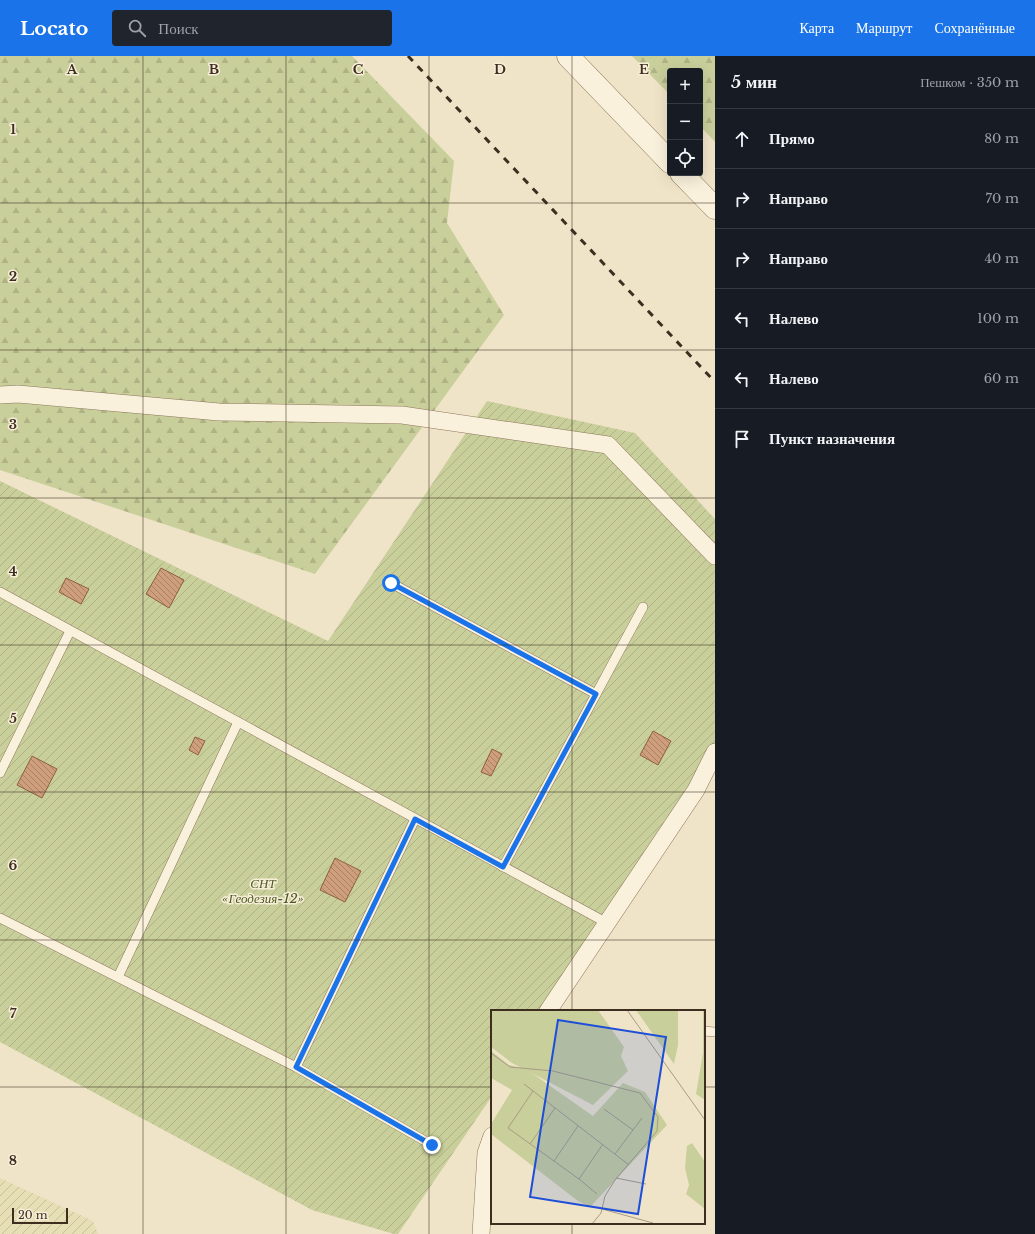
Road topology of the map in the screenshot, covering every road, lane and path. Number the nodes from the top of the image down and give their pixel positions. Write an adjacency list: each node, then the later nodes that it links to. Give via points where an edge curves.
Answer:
1 (568, 56): 2 (street)
2 (667, 159)
3 (684, 176): 4 (street)
4 (715, 208)
5 (0, 395): 6 (street, via 18,394 220,412 402,415 608,446)
6 (715, 556)
7 (391, 583): 11 (lane)
8 (0, 592): 10 (lane)
9 (643, 607): 11 (lane)
10 (70, 631): 12 (lane); 14 (lane)
11 (596, 694): 16 (lane)
12 (238, 722): 15 (lane); 19 (lane)
13 (715, 752): 18 (street, via 696,790)
14 (0, 773)
15 (415, 819): 16 (lane); 23 (lane)
16 (503, 867): 18 (lane)
17 (0, 918): 19 (lane)
18 (607, 924): 20 (street)
19 (118, 977): 23 (lane)
20 (549, 1010)
21 (705, 1031): 22 (lane)
22 (715, 1032)
23 (296, 1067): 25 (lane)
24 (491, 1139): 26 (street, via 486,1152)
25 (432, 1145)
26 (481, 1234)

